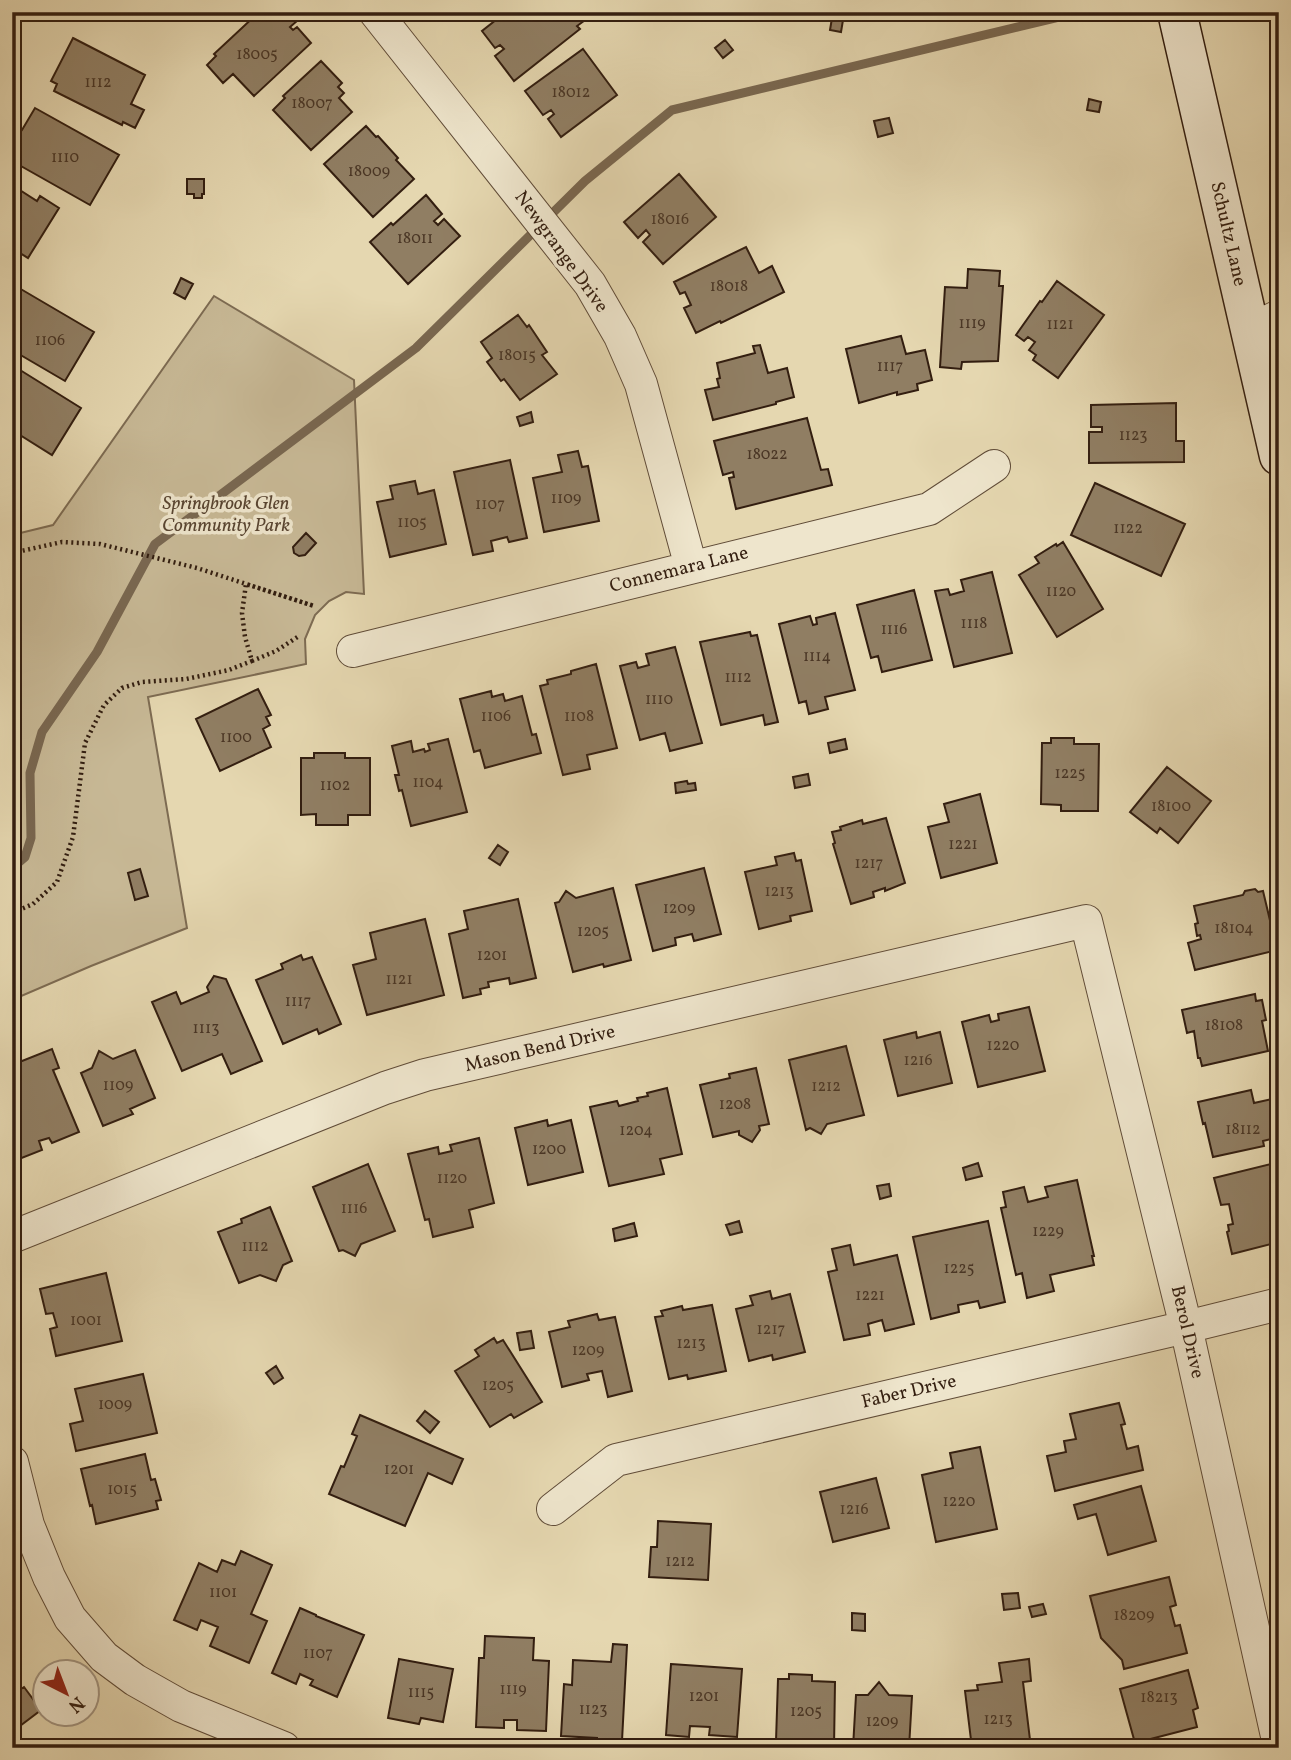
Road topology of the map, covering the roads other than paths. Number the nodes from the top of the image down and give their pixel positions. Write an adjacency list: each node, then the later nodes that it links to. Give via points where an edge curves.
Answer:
1 (1177, 12): 3 (street, Schultz Lane)
2 (388, 17): 6 (street, Newgrange Drive, via 590,284 620,335 641,384)
3 (1264, 323): 4 (street, Schultz Lane)
4 (1279, 456)
5 (994, 466): 6 (street, Connemara Lane, via 929,509)
6 (691, 567): 7 (street, Connemara Lane)
7 (353, 651)
8 (1086, 921): 9 (street, Mason Bend Drive, via 425,1075); 11 (street, Berol Drive)
9 (12, 1237)
10 (1279, 1304): 11 (street, Faber Drive)
11 (1186, 1327): 13 (street, Faber Drive, via 617,1460); 14 (street, Berol Drive)
12 (12, 1462): 15 (street, via 27,1525 49,1577 70,1618 104,1657 181,1706)
13 (553, 1509)
14 (1279, 1745)
15 (285, 1748)

